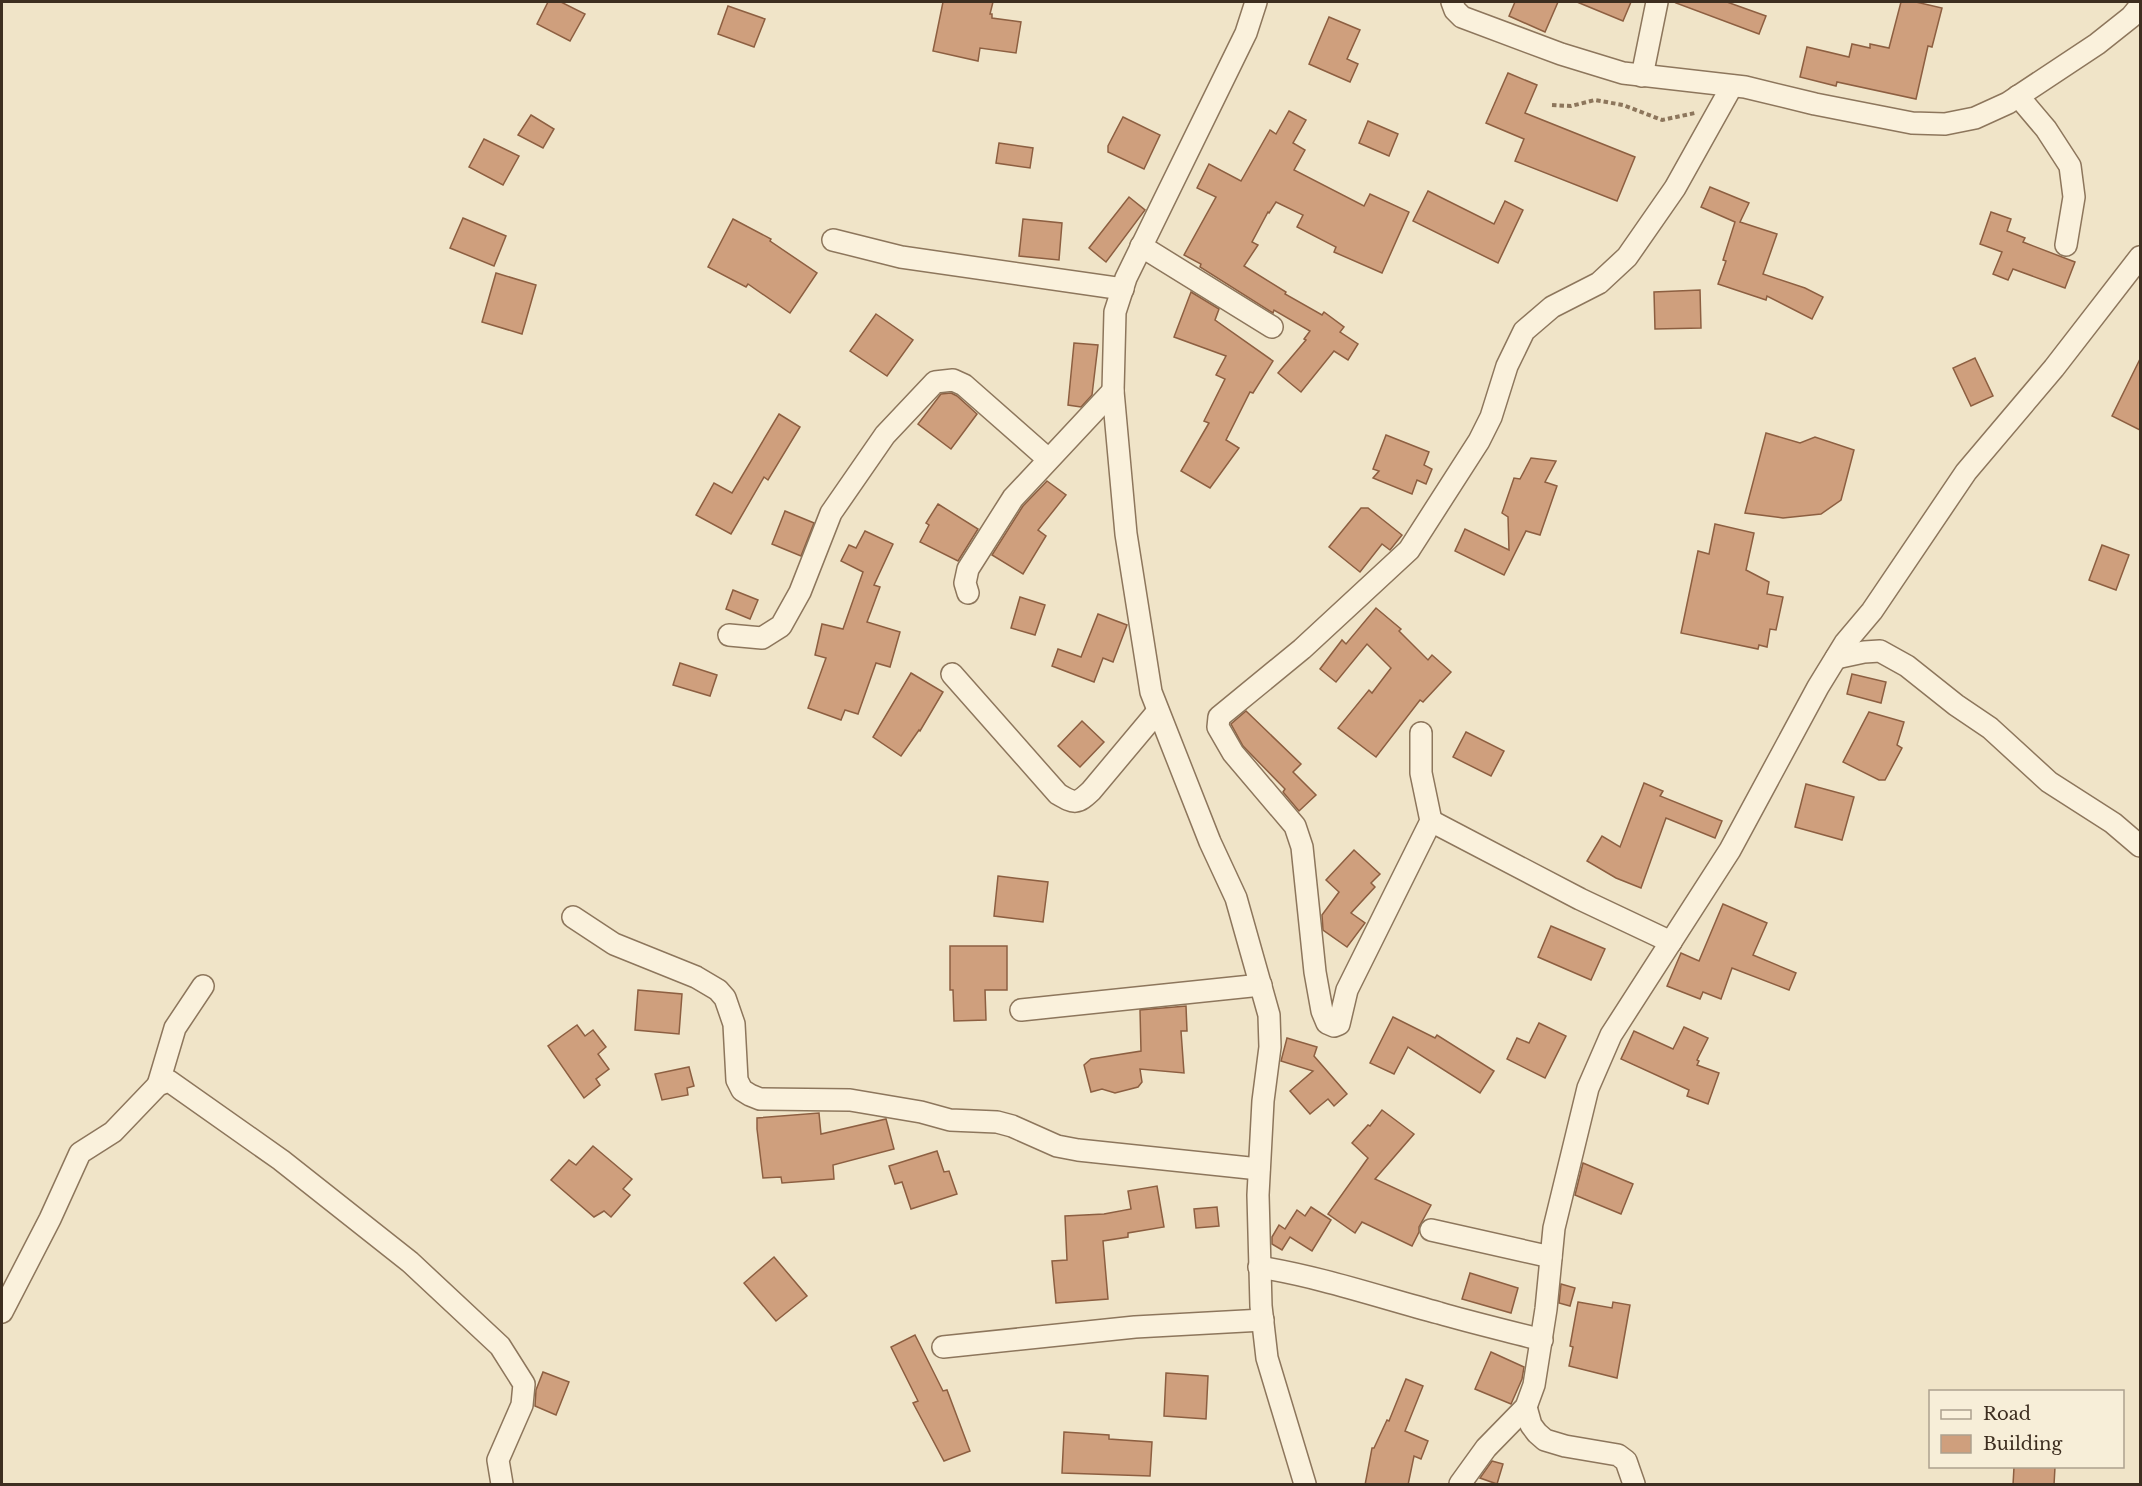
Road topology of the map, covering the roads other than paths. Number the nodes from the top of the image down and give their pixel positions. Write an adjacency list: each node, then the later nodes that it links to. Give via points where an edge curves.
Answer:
1 (1256, 2): 10 (street, via 1246,33)
2 (1452, 2): 5 (street, via 1462,17 1561,54)
3 (1658, 2): 5 (street)
4 (2140, 6): 7 (street, via 2097,44)
5 (1642, 76): 6 (street)
6 (1732, 86): 7 (street, via 1912,123 1946,124 1975,118); 22 (street, via 1675,188 1627,257 1599,283 1552,307 1524,331 1479,441 1409,550 1302,649 1220,717 1218,727 1233,753 1295,825 1302,847 1316,972 1327,1023 1339,1024 1347,990)
7 (2018, 96): 9 (street, via 2070,166 2074,197)
8 (833, 240): 12 (street, via 901,257)
9 (2066, 245)
10 (1141, 246): 12 (street); 13 (street)
11 (2140, 257): 18 (street, via 1966,472)
12 (1123, 289): 14 (street, via 1115,312)
13 (1272, 327)
14 (1113, 391): 15 (street); 20 (street, via 1126,534 1151,692)
15 (1048, 459): 16 (street, via 1013,498 968,568); 17 (street, via 964,385 935,382 885,435 831,513 782,626 762,638)
16 (968, 593)
17 (729, 635)
18 (1836, 658): 23 (street, via 1880,651 1907,666 1990,729 2049,782 2113,823); 25 (street, via 1730,850)
19 (952, 674): 20 (street, via 1058,794 1071,802 1080,801 1091,791)
20 (1158, 711): 27 (street, via 1236,898)
21 (1421, 733): 22 (street, via 1421,773)
22 (1431, 821): 25 (street)
23 (2140, 846)
24 (573, 917): 30 (street, via 614,944 718,990 734,1024 737,1080 742,1090 760,1099 850,1100 950,1120 997,1122 1057,1146 1078,1150)
25 (1671, 942): 32 (street, via 1611,1035 1587,1088 1554,1228)
26 (203, 986): 29 (street, via 175,1028)
27 (1261, 986): 28 (street); 30 (street, via 1271,1031)
28 (1021, 1010)
29 (158, 1085): 34 (street, via 113,1132 80,1153); 39 (street, via 169,1081 281,1160 410,1262 500,1346 524,1384 522,1405 498,1460)
30 (1259, 1169): 33 (street)
31 (1431, 1230): 32 (street)
32 (1551, 1257): 36 (street)
33 (1259, 1267): 35 (street); 36 (street, via 1341,1284)
34 (2, 1312)
35 (1263, 1320): 37 (street, via 1136,1327); 40 (street, via 1267,1358)
36 (1542, 1340): 38 (street)
37 (943, 1347)
38 (1526, 1407): 41 (street, via 1486,1448); 42 (street, via 1531,1425 1545,1440 1618,1455 1626,1461)
39 (502, 1485)
40 (1305, 1485)
41 (1460, 1485)
42 (1635, 1485)

